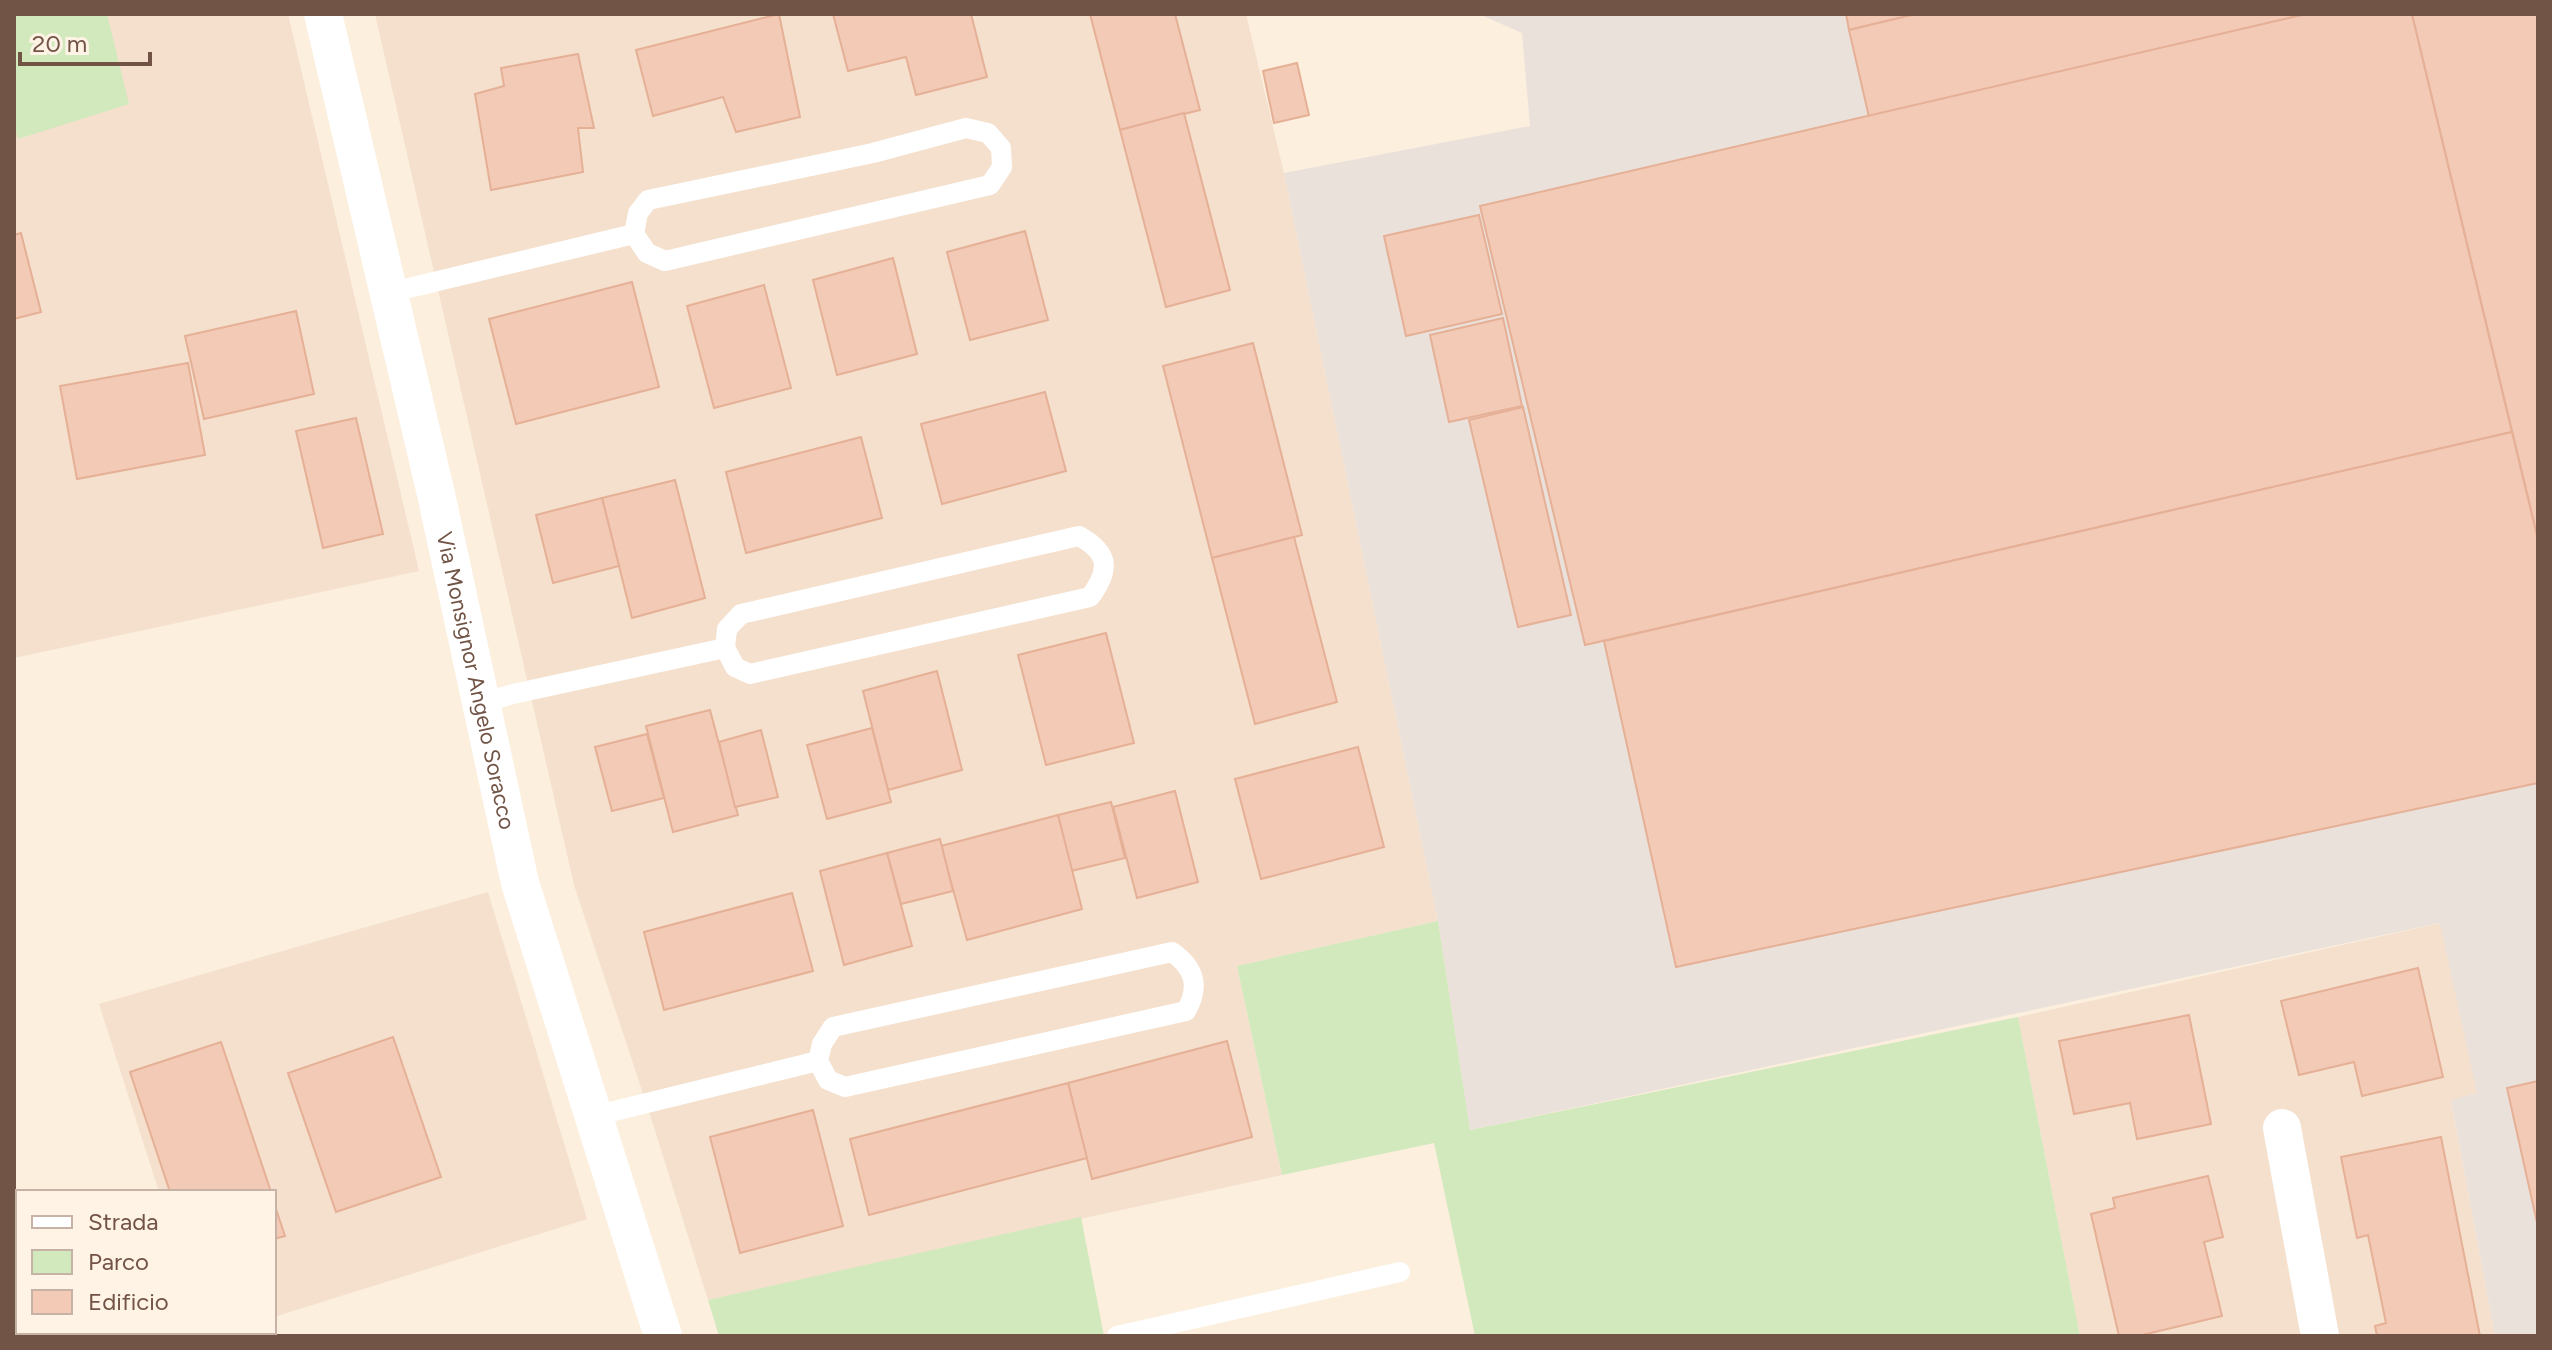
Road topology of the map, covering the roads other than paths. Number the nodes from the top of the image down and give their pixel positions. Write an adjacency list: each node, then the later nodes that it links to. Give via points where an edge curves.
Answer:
1 (323, 14): 3 (street, Via Monsignor Angelo Soracco)
2 (634, 234): 2 (lane, via 647,253 665,261 990,185 1002,167 1001,148 988,133 966,128 648,200 638,213); 3 (lane)
3 (388, 293): 5 (street, Via Monsignor Angelo Soracco)
4 (725, 648): 4 (lane, via 735,667 750,674 766,671 1090,597 1102,580 1104,563 1094,544 1079,536 741,614 727,629); 5 (lane)
5 (481, 703): 7 (street, Via Monsignor Angelo Soracco, via 520,883)
6 (818, 1061): 6 (lane, via 833,1027 1157,955 1172,952 1185,960 1193,979 1194,997 1186,1011 845,1087 828,1080); 7 (lane)
7 (594, 1116): 10 (street, Via Monsignor Angelo Soracco)
8 (2282, 1128): 12 (street)
9 (1400, 1272): 11 (lane)
10 (663, 1336)
11 (1117, 1336)
12 (2320, 1336)

